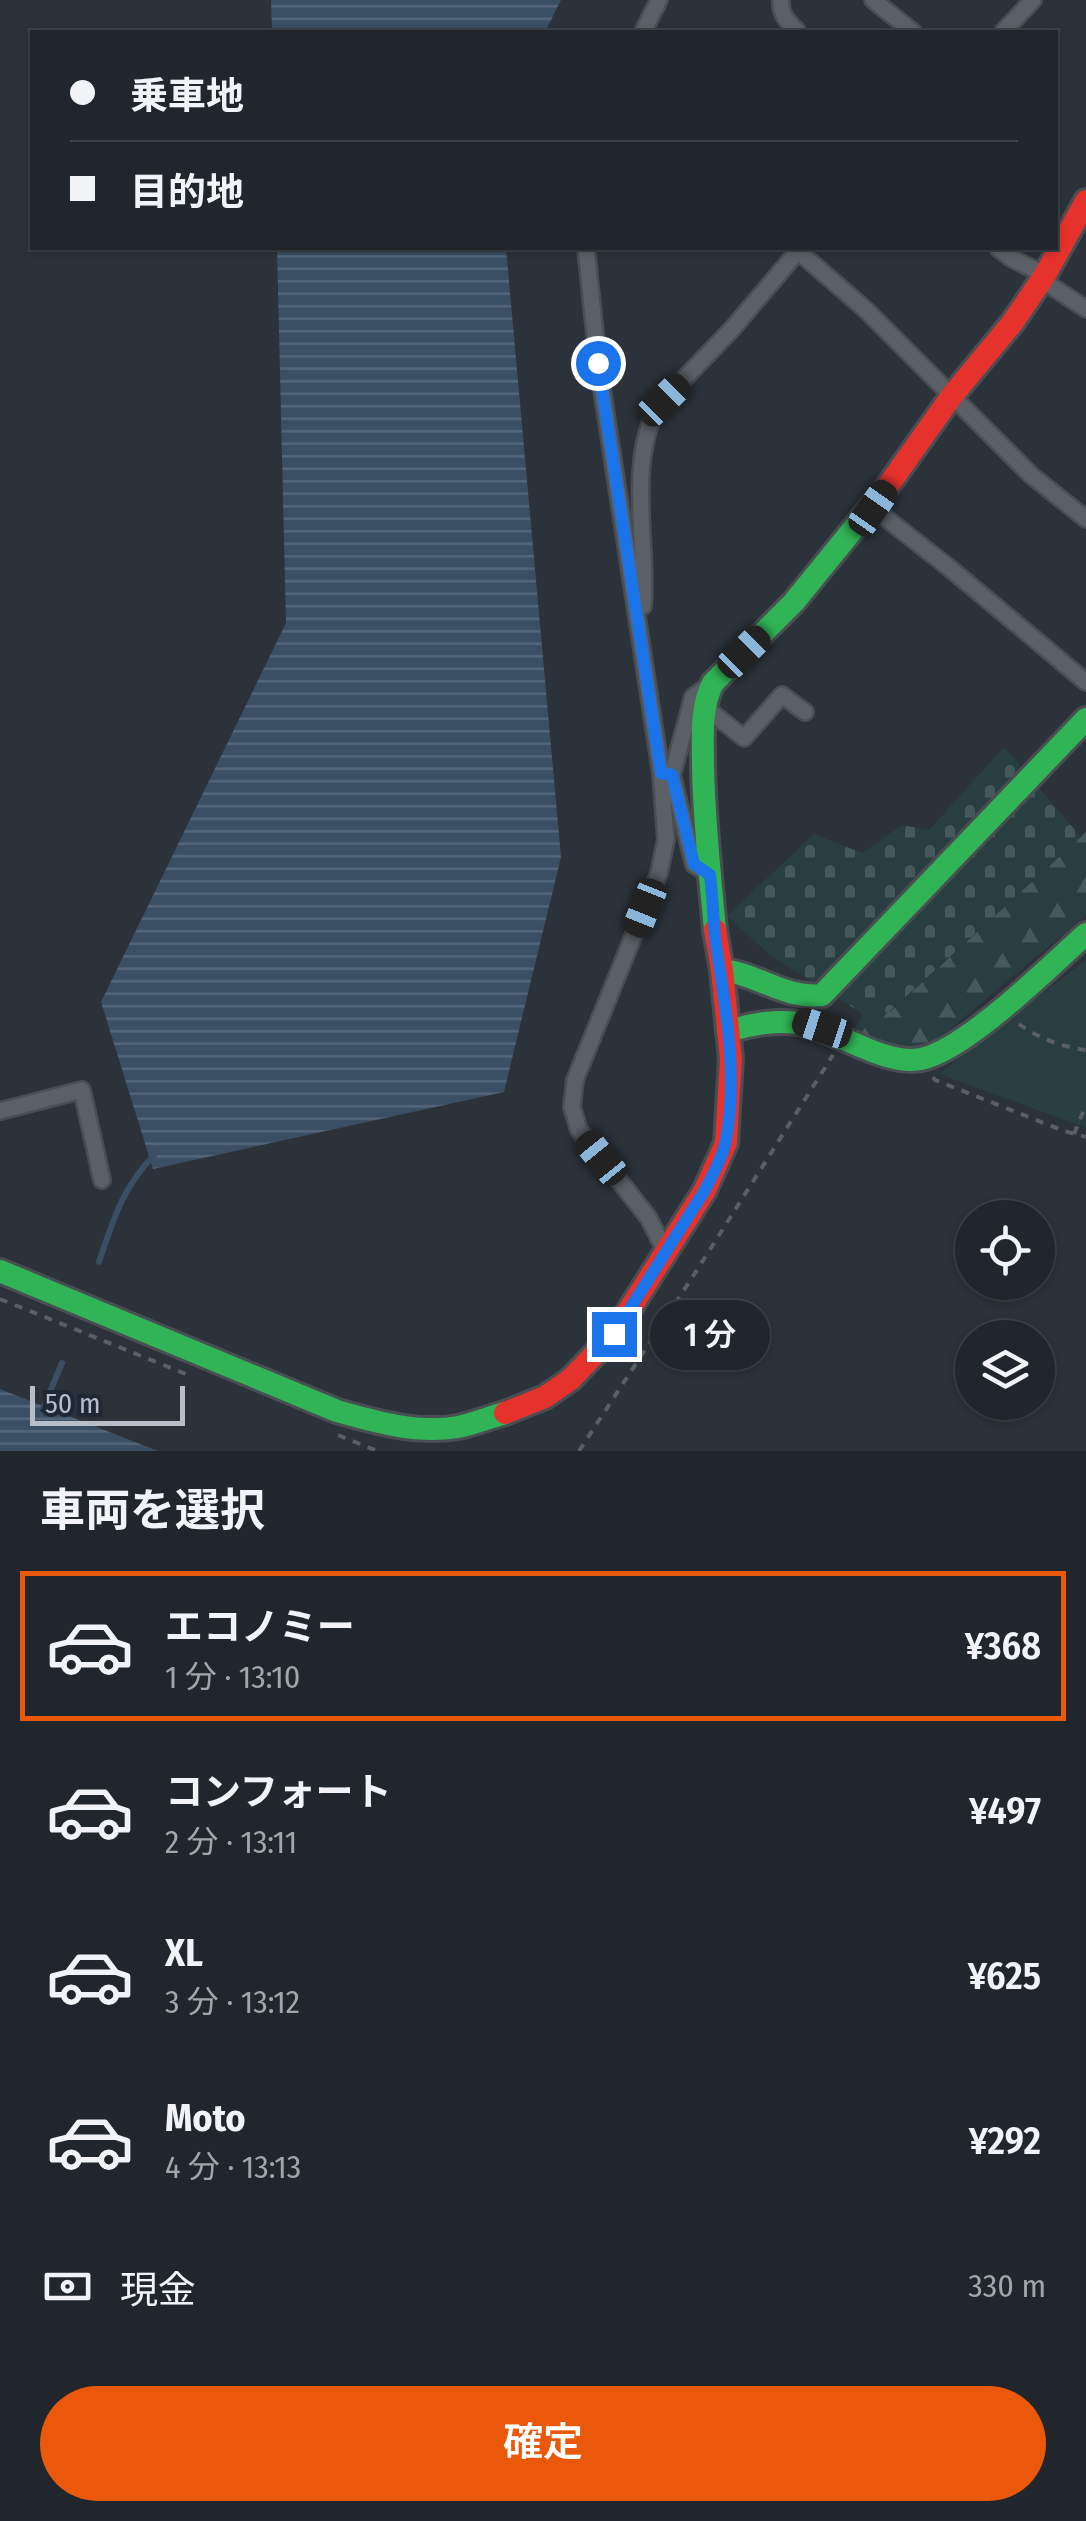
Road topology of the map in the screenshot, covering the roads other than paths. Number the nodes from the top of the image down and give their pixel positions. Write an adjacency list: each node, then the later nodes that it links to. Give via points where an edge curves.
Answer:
1 (658, 0): 5 (street)
2 (781, 0): 6 (street, via 784,18)
3 (872, 0): 7 (street)
4 (1033, 0): 8 (street)
5 (644, 30)
6 (796, 30)
7 (910, 30)
8 (1006, 30)
9 (1086, 201): 14 (street)
10 (586, 250): 19 (street)
11 (798, 250): 19 (street, via 657,407 647,429)
12 (800, 250): 16 (street)
13 (1001, 250): 14 (street)
14 (1044, 277): 15 (street); 16 (street)
15 (1086, 309)
16 (951, 396): 17 (street); 18 (street, via 1030,475)
17 (873, 508): 20 (street); 21 (street, via 794,602)
18 (1086, 519)
19 (641, 640): 25 (street)
20 (1086, 682)
21 (712, 683): 22 (street); 25 (street, via 692,697)
22 (706, 708): 23 (street, via 744,738 782,695); 26 (street)
23 (805, 712)
24 (1086, 719): 28 (street, via 822,995 796,997)
25 (667, 774): 26 (street, via 694,864); 32 (street, via 659,874 575,1080 572,1106 579,1130 648,1217)
26 (710, 875): 28 (street)
27 (1086, 934): 29 (street, via 950,1048 921,1059 887,1055 801,1022)
28 (722, 970): 29 (street)
29 (728, 1031): 32 (street, via 726,1143)
30 (0, 1111): 31 (street, via 82,1090)
31 (102, 1180)
32 (666, 1252): 33 (street, via 614,1334 571,1378 504,1414 443,1428 337,1412)
33 (0, 1271)

